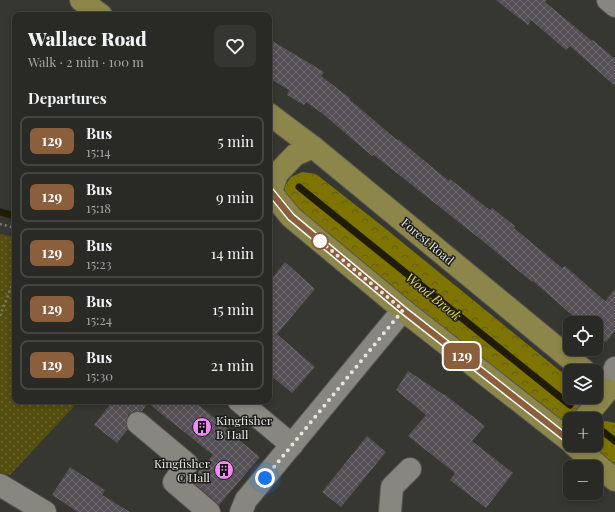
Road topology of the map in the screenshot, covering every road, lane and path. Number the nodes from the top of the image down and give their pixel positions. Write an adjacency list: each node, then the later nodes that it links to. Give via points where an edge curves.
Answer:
1 (80, 0): 4 (main road)
2 (608, 0): 3 (street)
3 (615, 6)
4 (97, 12)
5 (272, 116): 6 (main road, Forest Road)
6 (313, 147): 7 (main road, via 295,155 277,174); 14 (main road, Forest Road)
7 (272, 186)
8 (272, 193): 12 (main road, via 291,217)
9 (0, 224): 10 (path)
10 (12, 227)
11 (12, 285): 13 (path)
12 (403, 310): 20 (main road); 21 (street)
13 (0, 316)
14 (576, 364)
15 (615, 368): 16 (street)
16 (608, 387): 18 (main road)
17 (243, 404): 21 (street)
18 (589, 412)
19 (138, 423): 27 (street, via 187,464 174,482)
20 (563, 434)
21 (292, 445): 28 (street, via 246,500)
22 (584, 452): 24 (main road)
23 (410, 469): 29 (street, via 392,487)
24 (615, 480)
25 (0, 485): 26 (street)
26 (45, 512)
27 (209, 512)
28 (241, 512)
29 (390, 512)

